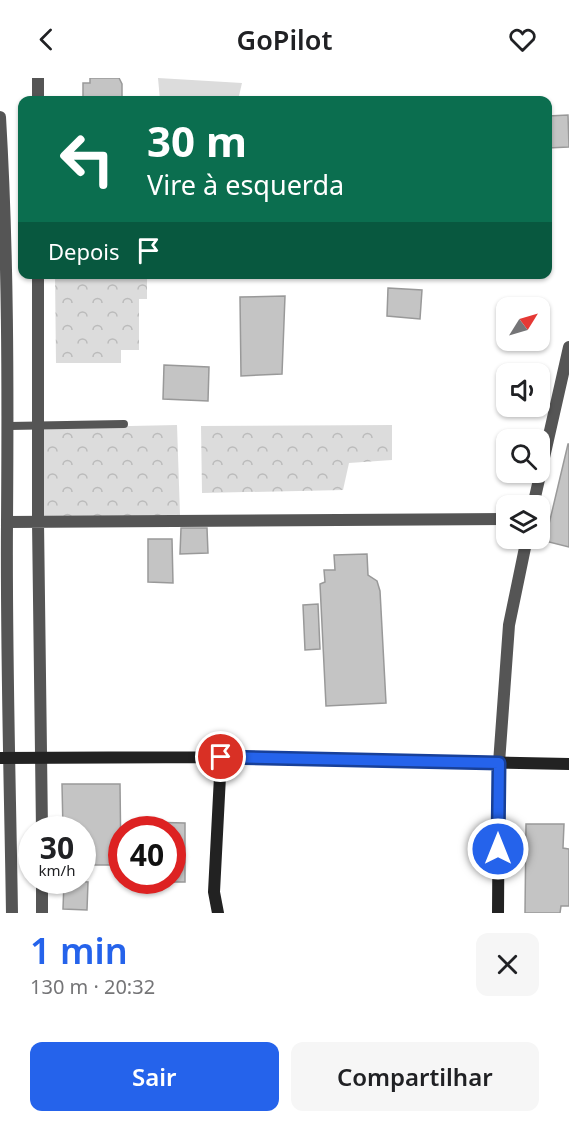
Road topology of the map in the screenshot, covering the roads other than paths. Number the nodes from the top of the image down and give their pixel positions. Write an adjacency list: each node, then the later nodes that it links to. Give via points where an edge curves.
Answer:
1 (38, 78): 2 (street)
2 (38, 96)
3 (0, 117): 8 (street, via 7,239)
4 (38, 279): 7 (street)
5 (569, 347): 9 (street)
6 (124, 424): 7 (lane)
7 (38, 425): 8 (lane); 12 (street)
8 (9, 426): 11 (street)
9 (536, 495)
10 (496, 519): 12 (street)
11 (7, 522): 12 (street); 16 (street)
12 (38, 522): 14 (street)
13 (525, 549): 17 (street, via 509,625)
14 (42, 757): 15 (main road); 16 (main road); 19 (street)
15 (221, 757): 17 (main road); 23 (main road, via 214,892)
16 (5, 758): 21 (street)
17 (499, 763): 18 (main road); 24 (main road)
18 (569, 764)
19 (42, 816)
20 (42, 894): 22 (street)
21 (12, 913)
22 (42, 913)
23 (218, 913)
24 (498, 913)

